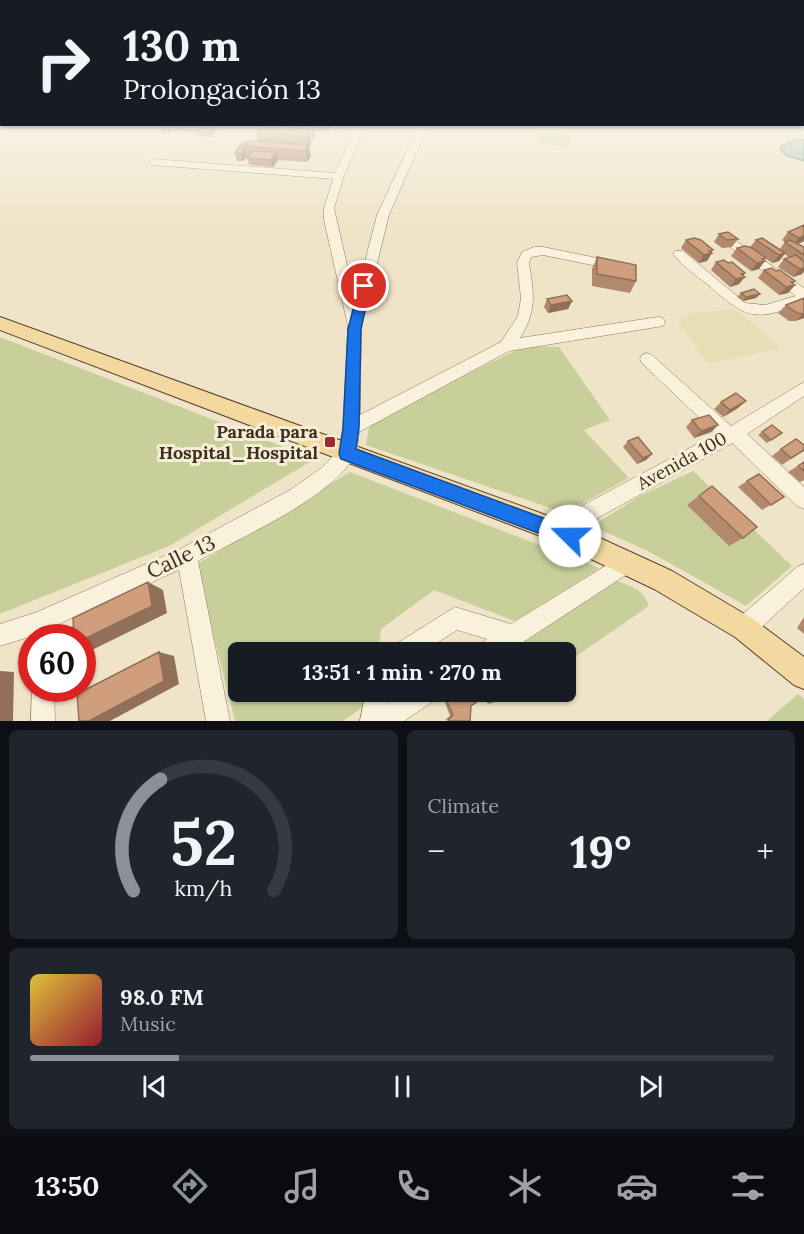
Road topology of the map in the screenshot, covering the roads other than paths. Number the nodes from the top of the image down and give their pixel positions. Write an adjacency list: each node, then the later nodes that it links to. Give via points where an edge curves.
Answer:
1 (348, 157): 4 (street)
2 (409, 157): 11 (street, via 383,216)
3 (153, 162): 4 (street)
4 (339, 176): 11 (street, via 329,208 330,220)
5 (726, 238): 8 (street)
6 (679, 254): 8 (street, via 740,306 752,311 766,311)
7 (597, 262): 12 (street, via 543,251 526,255 523,263 527,313 521,330)
8 (804, 297)
9 (658, 322): 12 (street)
10 (0, 323): 17 (main road)
11 (354, 329): 15 (street)
12 (506, 346): 15 (street)
13 (647, 359): 16 (street)
14 (804, 388): 16 (street, Avenida 100)
15 (351, 428): 17 (street)
16 (731, 434): 18 (street); 19 (street, Avenida 100)
17 (347, 454): 19 (main road); 20 (street, Calle 13, via 297,496)
18 (804, 500)
19 (557, 530): 21 (main road)
20 (187, 556): 23 (street, Calle 13); 35 (street)
21 (628, 562): 24 (main road); 27 (street)
22 (804, 574): 24 (street)
23 (52, 624)
24 (744, 628): 30 (main road)
25 (18, 633): 26 (street, Calle 13)
26 (0, 635)
27 (513, 636): 28 (street, via 455,618); 29 (street)
28 (419, 642)
29 (504, 642)
30 (804, 675)
31 (42, 702): 34 (street)
32 (376, 702): 36 (street)
33 (411, 702): 37 (street)
34 (43, 721)
35 (218, 721)
36 (372, 721)
37 (382, 721)

